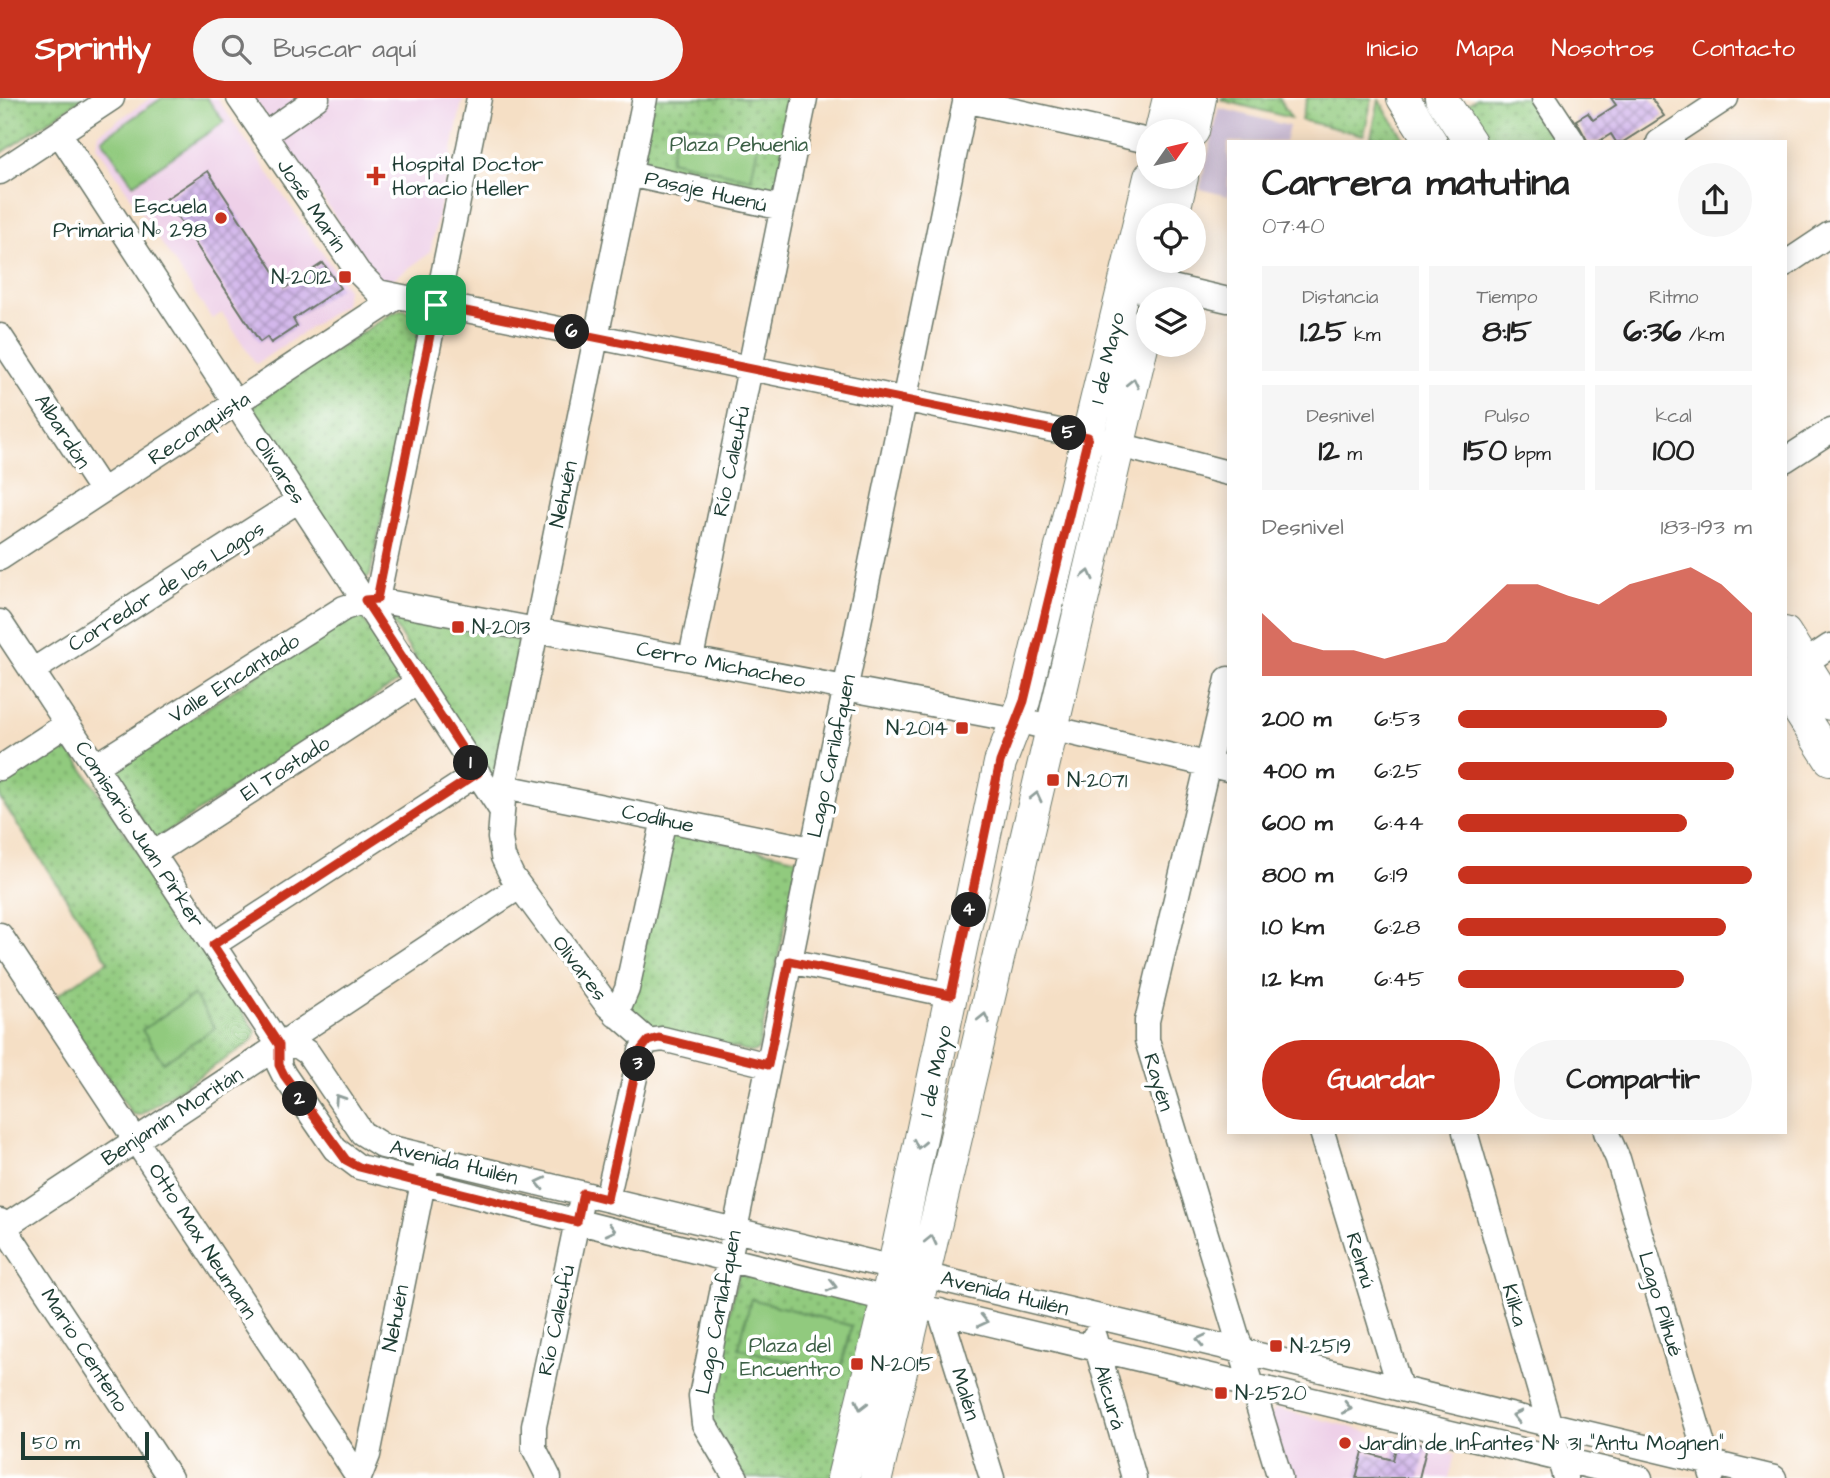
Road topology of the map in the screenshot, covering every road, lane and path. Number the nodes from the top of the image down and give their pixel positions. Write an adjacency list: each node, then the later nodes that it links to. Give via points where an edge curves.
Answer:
1 (112, 98): 16 (street)
2 (239, 98): 17 (street, José Marín)
3 (317, 98): 17 (street)
4 (479, 98): 32 (street)
5 (645, 98): 24 (street, Nehuén)
6 (805, 98): 26 (street, Río Caleufú)
7 (1169, 98): 14 (main road)
8 (1200, 98): 15 (main road)
9 (1403, 98): 19 (main road)
10 (1544, 98): 21 (street)
11 (1726, 98): 22 (street)
12 (965, 99): 18 (street); 37 (street, Lago Carilafquen)
13 (1446, 100): 20 (main road)
14 (1164, 119)
15 (1195, 119)
16 (59, 133): 23 (street); 38 (street, Olivares)
17 (264, 135): 30 (street, José Marín, via 363,279 378,292)
18 (1136, 138)
19 (1430, 140)
20 (1468, 140)
21 (1572, 140)
22 (1662, 140)
23 (0, 172)
24 (629, 174): 26 (street, Pasaje Huenú); 34 (street, Nehuén)
25 (1150, 189): 29 (main road, 1 de Mayo)
26 (783, 208): 36 (street, Río Caleufú)
27 (1830, 234): 28 (street)
28 (1787, 263)
29 (1149, 280): 31 (street); 40 (main road, 1 de Mayo)
30 (397, 297): 32 (street, José Marín); 38 (street, Reconquista)
31 (1227, 300)
32 (436, 305): 34 (street, José Marín); 47 (street)
33 (0, 336): 44 (street, Albardón)
34 (596, 337): 36 (street, José Marín); 49 (street, Nehuén)
35 (1139, 357): 41 (main road, 1 de Mayo, one-way to 35)
36 (750, 368): 37 (street, José Marín); 51 (street, Río Caleufú)
37 (904, 399): 40 (street, José Marín); 56 (street, Lago Carilafquen)
38 (236, 403): 44 (street, Reconquista); 45 (street, Olivares)
39 (1830, 431): 42 (street)
40 (1088, 437): 41 (street, José Marín); 59 (main road, 1 de Mayo)
41 (1118, 447): 43 (street, José Marín); 61 (main road, 1 de Mayo, one-way to 41)
42 (1787, 459)
43 (1227, 473)
44 (102, 491): 46 (street, Reconquista)
45 (299, 500): 47 (street, Olivares); 53 (street, Corredor de los Lagos)
46 (0, 558)
47 (371, 599): 49 (street, Cerro Michacheo); 54 (street, Olivares); 63 (street, Valle Encantado, via 344,608)
48 (0, 622): 53 (street, Comisario Juan Pirker)
49 (536, 629): 51 (street, Cerro Michacheo); 67 (street, Nehuén)
50 (1787, 637): 52 (main road)
51 (691, 659): 56 (street, Cerro Michacheo)
52 (1806, 662): 58 (main road)
53 (32, 671): 60 (street, Comisario Juan Pirker)
54 (418, 682): 66 (street, Olivares); 70 (street, El Tostado)
55 (1227, 687): 64 (street, Rayén)
56 (845, 688): 59 (street, Cerro Michacheo); 69 (street, Lago Carilafquen)
57 (1787, 692): 62 (main road)
58 (1830, 704)
59 (1016, 720): 61 (street, Cerro Michacheo); 75 (main road, 1 de Mayo, via 1000,762)
60 (67, 724): 63 (street, Comisario Juan Pirker); 65 (street)
61 (1052, 728): 64 (street, Cerro Michacheo); 92 (main road, 1 de Mayo, one-way to 61)
62 (1830, 759)
63 (95, 766): 70 (street, Comisario Juan Pirker)
64 (1218, 767): 96 (street, Rayén, via 1147,1021 1147,1040)
65 (0, 768)
66 (478, 773): 67 (street, Olivares); 73 (street)
67 (502, 797): 68 (street, Codihue); 71 (street, Nehuén, via 503,857)
68 (664, 819): 69 (street, Codihue); 76 (street, via 627,989)
69 (811, 849): 74 (street, Lago Carilafquen)
70 (153, 854): 73 (street, Comisario Juan Pirker)
71 (519, 887): 76 (street, Olivares); 78 (street, Benjamín Moritán)
72 (0, 935): 83 (street, Otto Max Neumann)
73 (213, 945): 78 (street, Comisario Juan Pirker)
74 (789, 961): 75 (street); 79 (street, Lago Carilafquen)
75 (951, 995): 91 (main road, 1 de Mayo, one-way to 91)
76 (616, 1015): 77 (street, Olivares)
77 (648, 1041): 79 (street, via 659,1038); 86 (street, Río Caleufú, via 640,1051)
78 (279, 1045): 83 (street, Benjamín Moritán); 84 (street, Avenida Huilén, one-way to 78, via 368,1139 307,1053 298,1046); 85 (street, Avenida Huilén, via 284,1075 340,1155 359,1167)
79 (768, 1065): 89 (street, Lago Carilafquen)
80 (1323, 1134): 98 (street, Relmú)
81 (1466, 1134): 99 (street, Kilka)
82 (1607, 1134): 101 (street, Lago Pilhué)
83 (136, 1140): 88 (street, Benjamín Moritán); 103 (street, Otto Max Neumann)
84 (428, 1156): 85 (street, Nehuén); 86 (street, Avenida Huilén, one-way to 84)
85 (423, 1183): 87 (street, Avenida Huilén); 103 (street, Nehuén, via 368,1455)
86 (595, 1196): 87 (street, Río Caleufú); 89 (street, Avenida Huilén)
87 (577, 1222): 90 (street, Avenida Huilén, one-way to 90); 104 (street, Río Caleufú, via 534,1426 534,1448)
88 (1, 1226): 102 (street, Mario Centeno)
89 (734, 1229): 90 (street, Lago Carilafquen); 91 (street, Avenida Huilén)
90 (730, 1260): 93 (street, Avenida Huilén, one-way to 93); 105 (street, Lago Carilafquen, via 701,1415)
91 (893, 1267): 92 (street, Avenida Huilén); 93 (main road, 1 de Mayo)
92 (923, 1274): 93 (main road, 1 de Mayo); 94 (street, Avenida Huilén)
93 (914, 1305): 95 (street, Avenida Huilén, one-way to 95); 106 (main road, 1 de Mayo, one-way to 106); 107 (main road, 1 de Mayo); 108 (street, Malén)
94 (1095, 1315): 95 (street, Alicurá); 96 (street, Avenida Huilén, one-way to 94)
95 (1096, 1348): 97 (street, Avenida Huilén); 109 (street, Alicurá)
96 (1241, 1350): 97 (street, Rayén); 98 (street, Avenida Huilén)
97 (1251, 1385): 100 (street, Avenida Huilén, one-way to 100); 110 (street, Rayén)
98 (1400, 1388): 99 (street, Avenida Huilén, one-way to 98)
99 (1550, 1424): 100 (street, Kilka); 101 (street, Avenida Huilén)
100 (1563, 1469): 111 (street, Avenida Huilén)
101 (1711, 1470): 112 (street, Avenida Huilén)
102 (170, 1478)
103 (359, 1478)
104 (549, 1478)
105 (736, 1478)
106 (843, 1478)
107 (876, 1478)
108 (992, 1478)
109 (1134, 1478)
110 (1280, 1478)
111 (1640, 1478)
112 (1774, 1478)

